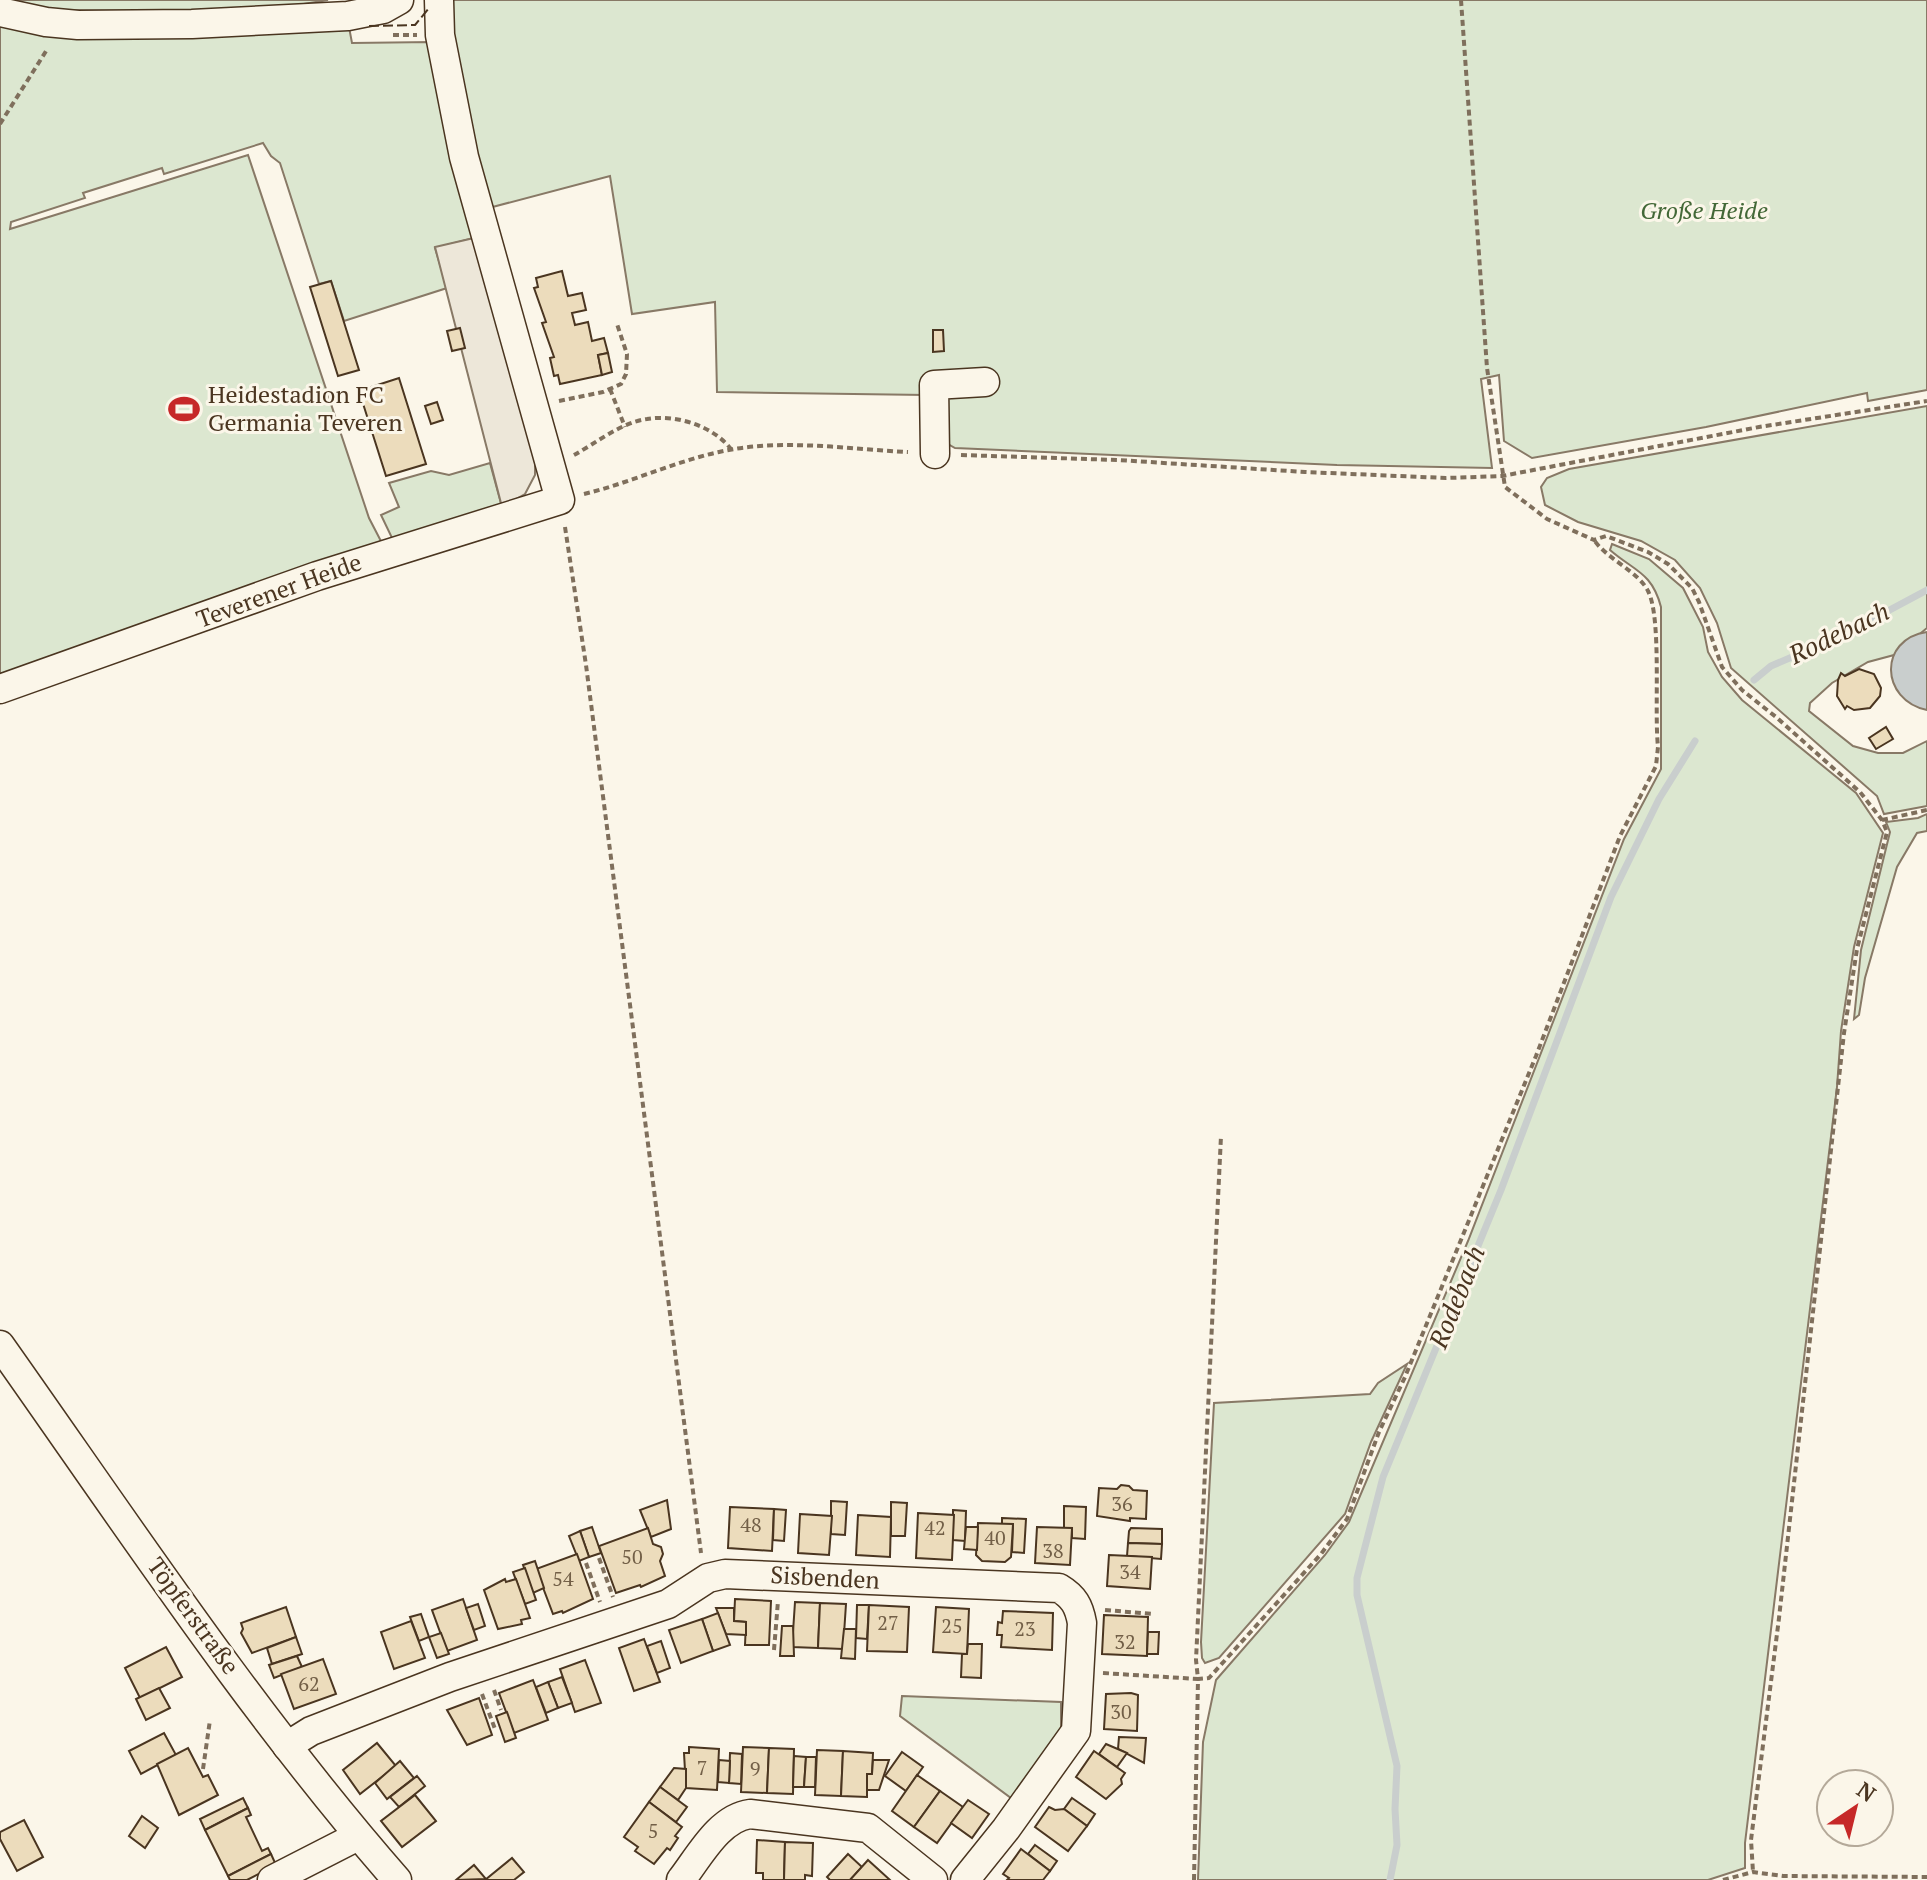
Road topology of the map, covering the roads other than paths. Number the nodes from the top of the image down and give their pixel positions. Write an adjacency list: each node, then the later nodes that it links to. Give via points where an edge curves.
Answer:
1 (399, 0): 3 (street, via 348,16 192,24 78,25)
2 (439, 0): 6 (street, Teverener Heide, via 440,35 464,157 560,500 317,576)
3 (0, 12)
4 (985, 382): 5 (street, via 934,385)
5 (935, 454)
6 (0, 689)
7 (0, 1345): 8 (street, Töpferstraße)
8 (287, 1746): 9 (street, Töpferstraße); 14 (street, Sisbenden, via 311,1731 473,1669 668,1604 708,1578 725,1574 1059,1588 1074,1599 1082,1623 1076,1731)
9 (358, 1836): 10 (street); 11 (street, Töpferstraße)
10 (272, 1880)
11 (397, 1880)
12 (681, 1880): 13 (street, via 715,1836 738,1816 750,1814 868,1828)
13 (933, 1880)
14 (965, 1880)

